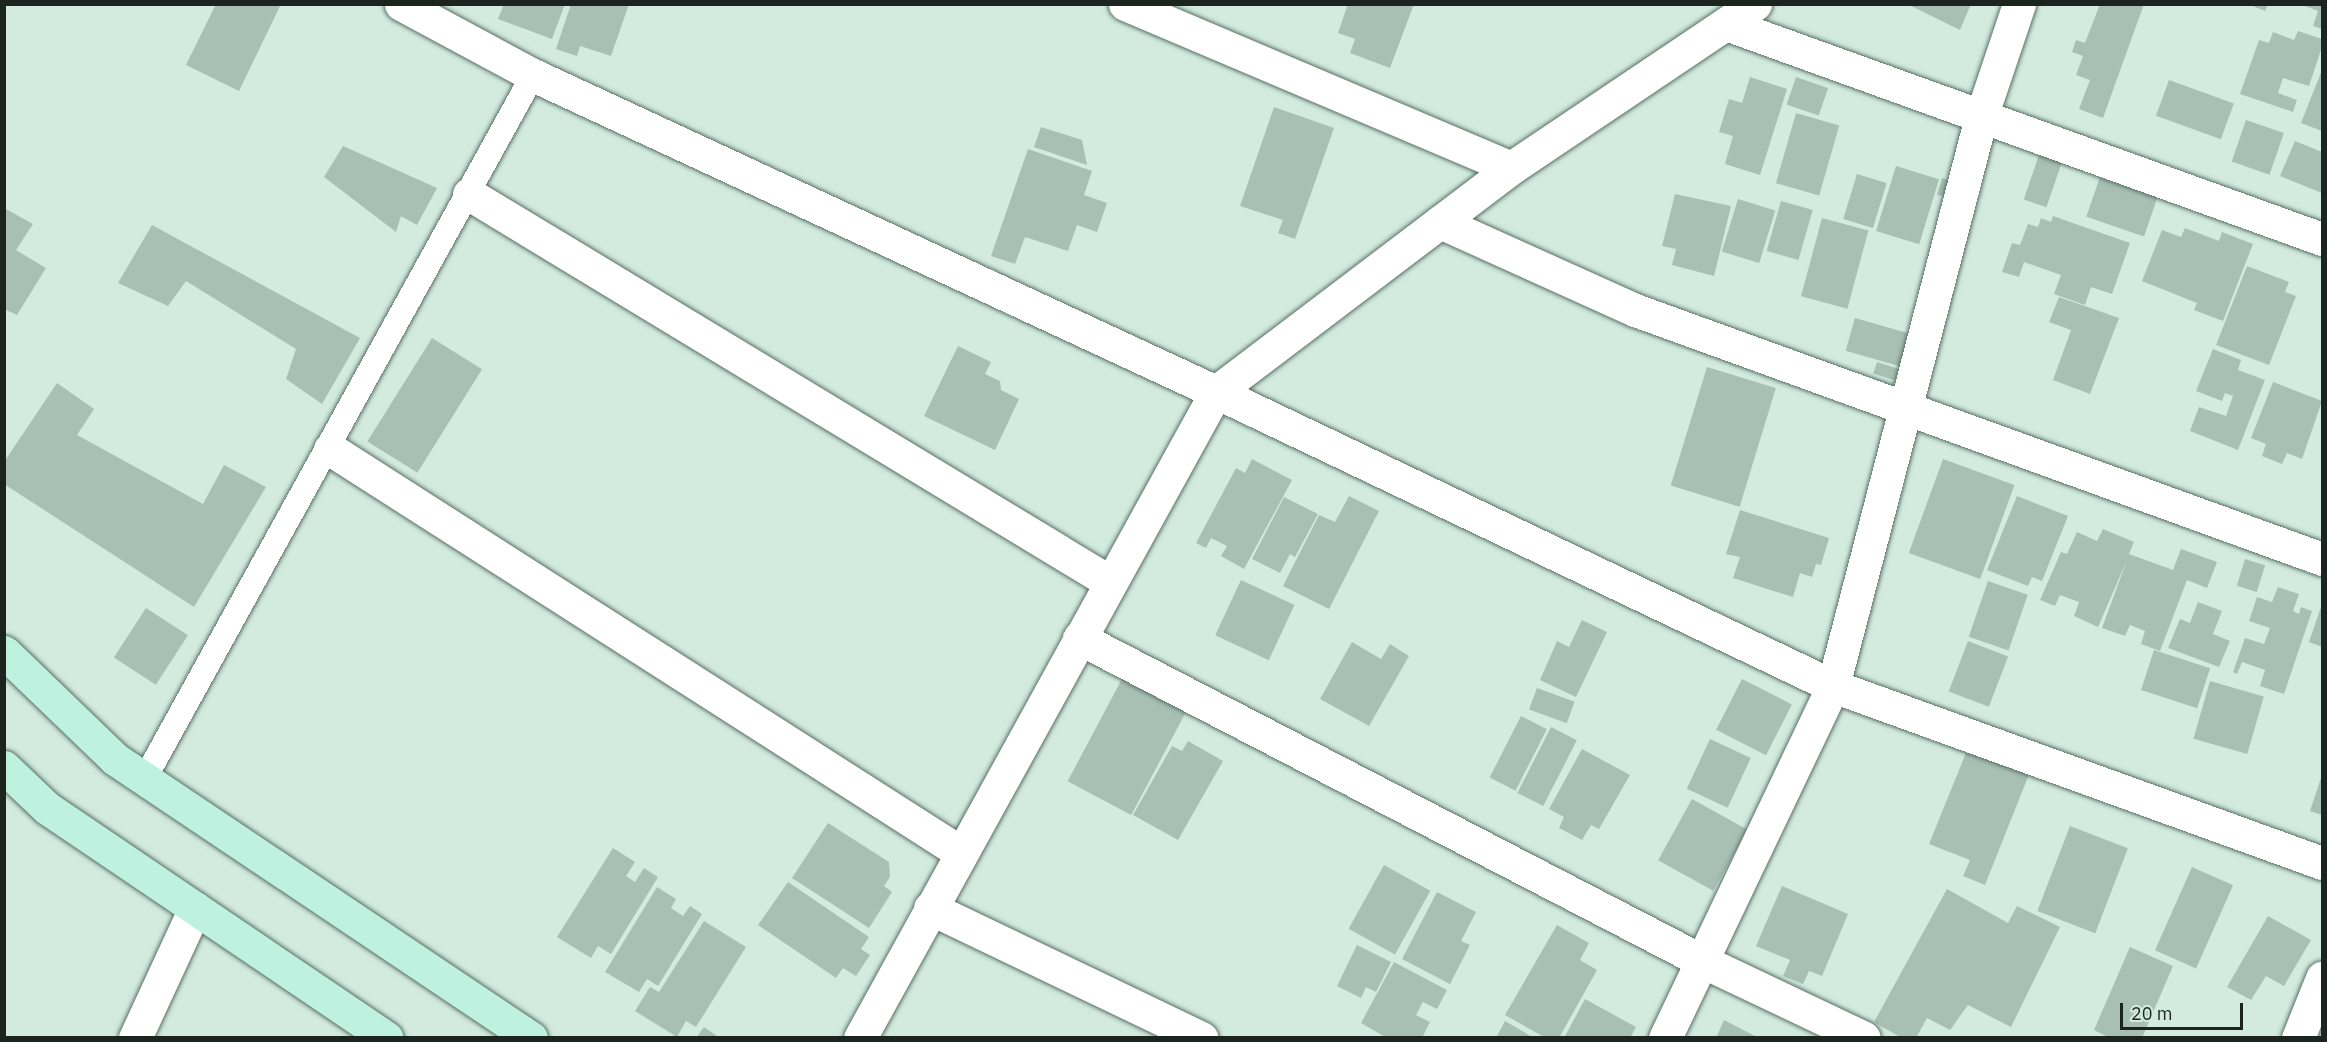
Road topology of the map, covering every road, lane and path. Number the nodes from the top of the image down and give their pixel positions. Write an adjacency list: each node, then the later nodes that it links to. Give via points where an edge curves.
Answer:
1 (401, 4): 6 (street)
2 (1125, 4): 8 (street)
3 (1755, 4): 5 (street)
4 (2019, 4): 7 (street)
5 (1726, 24): 7 (street); 8 (street)
6 (533, 75): 9 (lane); 12 (street)
7 (1981, 117): 11 (street); 13 (street)
8 (1511, 168): 10 (street)
9 (469, 194): 14 (lane); 16 (street)
10 (1440, 222): 12 (street); 13 (street, via 1635,310)
11 (2322, 239)
12 (1216, 392): 16 (street); 19 (street)
13 (1904, 409): 15 (street); 19 (street)
14 (330, 449): 21 (lane); 22 (street)
15 (2322, 559)
16 (1110, 582): 17 (street)
17 (1079, 638): 22 (street); 26 (street)
18 (4, 652): 21 (main road, via 115,759)
19 (1833, 686): 23 (street); 26 (street)
20 (4, 767): 24 (main road, via 47,808)
21 (144, 780): 30 (main road)
22 (960, 852): 25 (street)
23 (2322, 863)
24 (195, 908): 28 (street); 29 (main road)
25 (930, 908): 31 (street); 32 (street)
26 (1702, 961): 33 (street); 34 (street)
27 (2322, 978): 35 (street)
28 (135, 1038)
29 (387, 1038)
30 (531, 1038)
31 (860, 1038)
32 (1201, 1038)
33 (1665, 1038)
34 (1864, 1038)
35 (2298, 1038)

